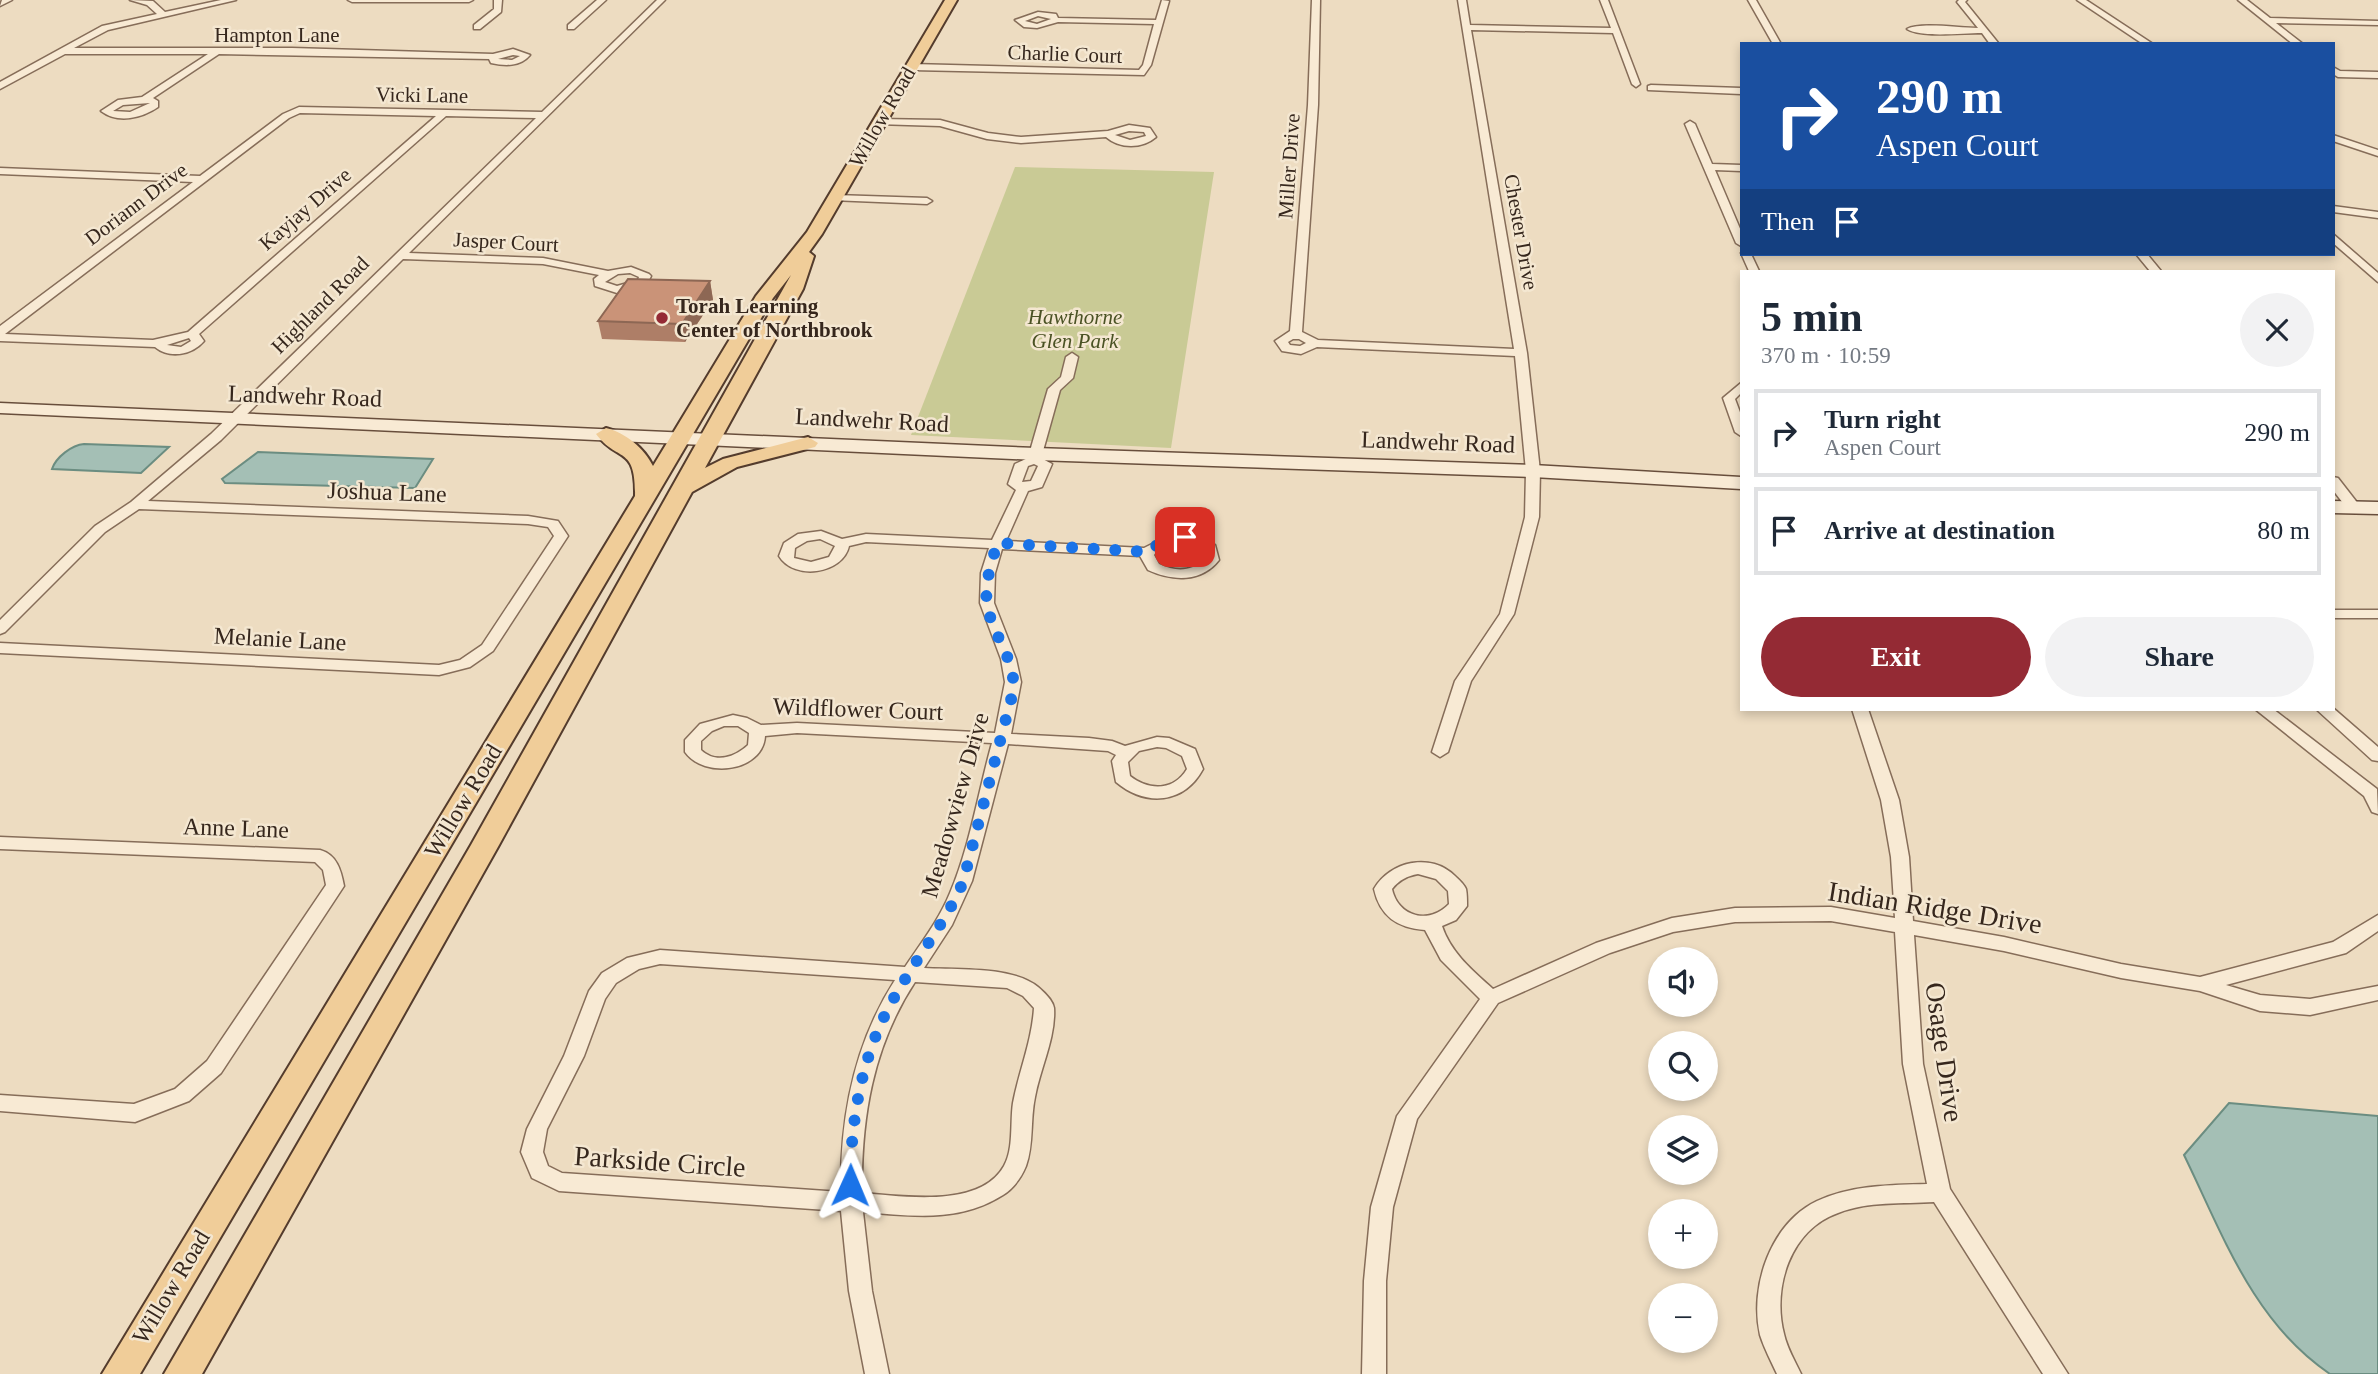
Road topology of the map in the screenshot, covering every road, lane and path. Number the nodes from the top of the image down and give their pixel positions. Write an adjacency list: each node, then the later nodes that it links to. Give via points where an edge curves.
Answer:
1 (8, 0): 18 (street)
2 (134, 0): 19 (street, via 149,3)
3 (232, 0): 19 (street)
4 (352, 0): 5 (street)
5 (469, 0)
6 (499, 0): 24 (street, via 498,10)
7 (602, 0): 25 (street)
8 (661, 0): 45 (street, Highland Road)
9 (951, 0): 37 (main road, Willow Road)
10 (1316, 0): 70 (street, Miller Drive, via 1296,335 1286,336 1281,343 1301,350 1312,343)
11 (1462, 0): 26 (street, Chester Drive)
12 (1604, 0): 28 (street)
13 (1752, 0): 30 (street)
14 (1963, 0): 29 (street)
15 (2081, 0): 32 (street)
16 (2242, 0): 21 (street)
17 (1165, 1): 22 (street, Charlie Court)
18 (0, 4)
19 (162, 14): 34 (street, via 105,29)
20 (1056, 20): 22 (street)
21 (2269, 20): 23 (street); 33 (street)
22 (1158, 22): 37 (street, Charlie Court, via 1141,73)
23 (2378, 23)
24 (477, 27)
25 (572, 27)
26 (1466, 27): 28 (street); 70 (street, Chester Drive)
27 (1935, 30): 29 (street)
28 (1616, 31): 41 (street, via 1636,84)
29 (1984, 31): 31 (street)
30 (1776, 42)
31 (1993, 42)
32 (2146, 42)
33 (2296, 42)
34 (62, 51): 35 (street, Hampton Lane); 40 (street)
35 (215, 53): 36 (street, Hampton Lane); 42 (street)
36 (493, 57)
37 (912, 66): 46 (main road, Willow Road)
38 (2335, 72): 39 (street)
39 (2378, 75)
40 (0, 86)
41 (1740, 91)
42 (144, 100)
43 (299, 110): 44 (street, Vicki Lane); 56 (street, Doriann Drive)
44 (444, 113): 45 (street, Vicki Lane); 69 (street, Kayjay Drive, via 192,334 198,341 189,349 166,350 161,342)
45 (544, 115): 64 (street, Highland Road)
46 (879, 122): 48 (street, via 940,123 1021,140); 57 (main road, Willow Road)
47 (1690, 124): 53 (street)
48 (1111, 134)
49 (2335, 139): 51 (street)
50 (2378, 143): 51 (street)
51 (2360, 147): 52 (street)
52 (2378, 153)
53 (1708, 167): 54 (street); 63 (street)
54 (1740, 168)
55 (0, 171): 56 (street)
56 (201, 178): 69 (street, Doriann Drive)
57 (835, 198): 58 (street); 61 (main road, Willow Road)
58 (927, 201)
59 (2335, 209): 60 (street)
60 (2378, 215)
61 (814, 234): 77 (main road, Willow Road, via 765,296); 78 (main road, Willow Road, via 794,289)
62 (2335, 239): 68 (street)
63 (1740, 241)
64 (400, 256): 67 (street, Jasper Court, via 543,261); 74 (street, Highland Road)
65 (2143, 256): 66 (street)
66 (2155, 270)
67 (609, 274)
68 (2378, 279)
69 (0, 335)
70 (1521, 353): 81 (street, Chester Drive)
71 (1072, 357): 80 (street, via 1067,378 1054,389)
72 (1740, 388): 75 (street, via 1729,398)
73 (0, 408): 74 (main road, Landwehr Road)
74 (234, 419): 76 (main road, Landwehr Road); 86 (street, Highland Road)
75 (1740, 429)
76 (606, 434): 77 (main road, Landwehr Road); 85 (main road, via 635,452 645,466)
77 (682, 437): 78 (main road, Landwehr Road); 85 (main road, Willow Road)
78 (710, 438): 79 (main road, Landwehr Road); 84 (main road, Willow Road)
79 (808, 443): 80 (main road, Landwehr Road); 84 (main road, via 730,463)
80 (1035, 457): 81 (main road, Landwehr Road); 91 (street, Meadowview Drive, via 1045,464 1037,484 1023,488)
81 (1533, 471): 82 (main road, Landwehr Road); 103 (street, Chester Drive, via 1532,517 1507,614 1462,681)
82 (1740, 483)
83 (2335, 484): 88 (street)
84 (681, 490): 119 (main road, Willow Road, via 485,845)
85 (645, 499): 118 (main road, Willow Road)
86 (136, 505): 93 (street, Joshua Lane, via 553,524 561,536); 96 (street, Highland Road, via 100,529)
87 (2335, 507): 88 (main road)
88 (2354, 508): 89 (main road)
89 (2378, 508)
90 (841, 543): 91 (street, via 866,538)
91 (997, 543): 92 (street); 102 (street, Meadowview Drive, via 987,604 1014,678)
92 (1148, 552)
93 (525, 594): 97 (street, Melanie Lane, via 488,648 466,664 439,670)
94 (2335, 614): 95 (street)
95 (2378, 614)
96 (0, 629)
97 (0, 648)
98 (1861, 711): 110 (street, Osage Drive, via 1890,800 1900,857)
99 (2266, 711): 106 (street)
100 (2326, 711): 105 (street)
101 (757, 731): 102 (street, Wildflower Court, via 797,728)
102 (1000, 738): 104 (street, Wildflower Court, via 1089,743); 111 (street, Meadowview Drive, via 963,882)
103 (1440, 752)
104 (1126, 753)
105 (2378, 756)
106 (2376, 798)
107 (0, 843): 115 (street, Anne Lane, via 320,856 332,867 335,886 214,1067 183,1095 135,1112)
108 (2378, 922): 112 (street, Indian Ridge Drive, via 2339,948)
109 (1432, 923): 114 (street, via 1449,959)
110 (1902, 925): 112 (street, Indian Ridge Drive); 114 (street, Indian Ridge Drive, via 1831,914 1735,915 1672,925 1603,948); 116 (street, Osage Drive, via 1913,1064)
111 (910, 974): 117 (street, Meadowview Drive, via 874,1039 860,1088 851,1137); 117 (street, Parkside Circle, via 1010,981 1030,991 1044,1006 1019,1152 1009,1175 990,1191 963,1201 937,1208); 117 (street, Parkside Circle, via 660,957 634,963 609,978 596,996 587,1026 537,1129 532,1152 540,1172 559,1182)
112 (2200, 984): 113 (street, Indian Ridge Drive, via 2260,1003 2310,1007)
113 (2378, 993)
114 (1491, 998): 121 (street, via 1407,1116 1382,1207)
115 (0, 1103)
116 (1940, 1192): 122 (street, via 1858,1199 1824,1208 1797,1226 1779,1253 1770,1289 1771,1331); 123 (street, Osage Drive)
117 (852, 1203): 120 (street, Meadowview Drive, via 864,1317)
118 (120, 1374)
119 (182, 1374)
120 (877, 1374)
121 (1374, 1374)
122 (1789, 1374)
123 (2056, 1374)

